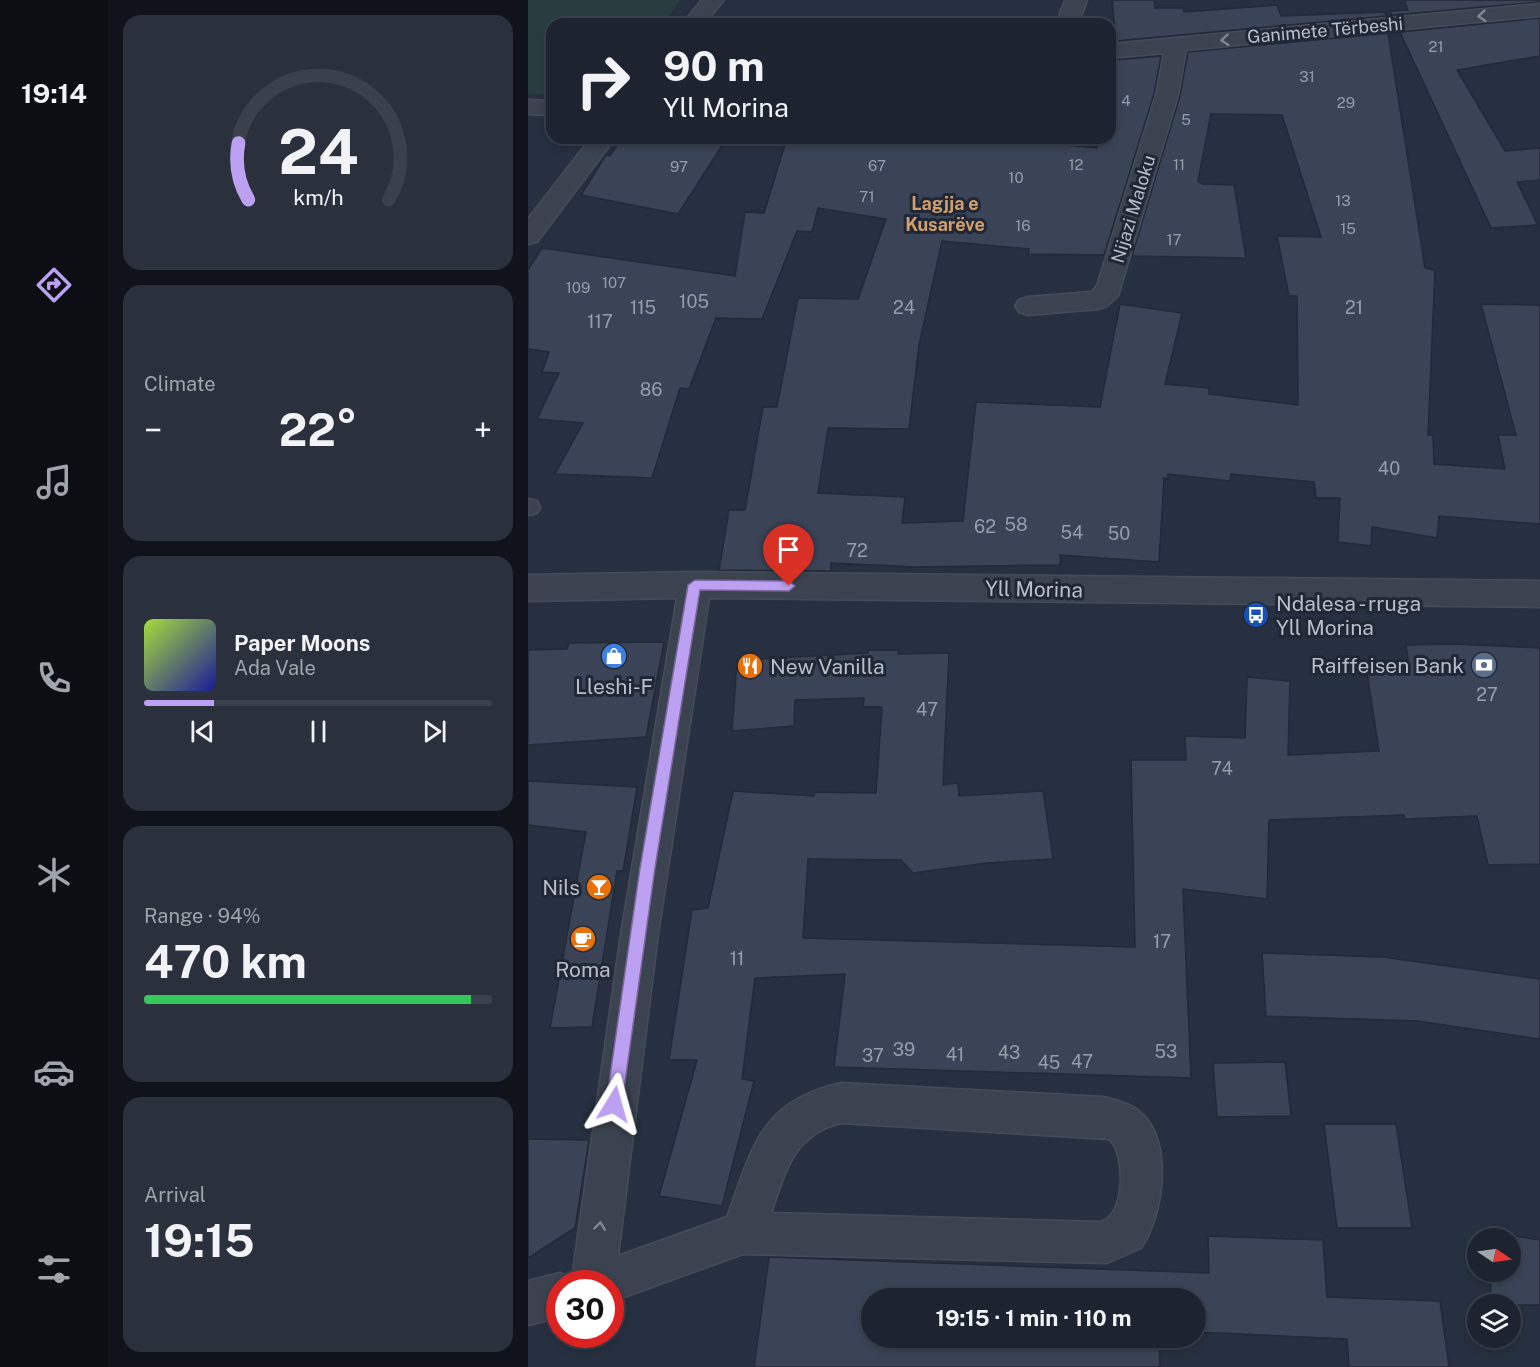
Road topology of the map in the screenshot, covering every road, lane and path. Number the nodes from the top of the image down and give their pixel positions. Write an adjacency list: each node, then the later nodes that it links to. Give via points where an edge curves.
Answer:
1 (713, 0): 4 (street)
2 (1076, 0): 5 (street)
3 (1540, 10): 6 (street, Ganimete Tërbeshi, one-way to 6)
4 (698, 18)
5 (1070, 18)
6 (1176, 45): 7 (street, Ganimete Tërbeshi); 12 (street, Nijazi Maloku, via 1167,95 1109,290 1098,300)
7 (1116, 50)
8 (528, 107): 9 (street)
9 (546, 108)
10 (598, 144): 11 (street)
11 (528, 236)
12 (1028, 306)
13 (695, 585): 14 (street, Yll Morina); 15 (street, Yll Morina); 17 (street, one-way to 13, via 646,880)
14 (528, 588)
15 (1540, 594)
16 (743, 1233): 16 (street, via 1114,1241 1134,1221 1141,1160 1139,1144 1130,1130 1104,1117 822,1105 789,1125 777,1142); 18 (street)
17 (595, 1270)
18 (624, 1275)
19 (546, 1298): 20 (street)
20 (528, 1303)

